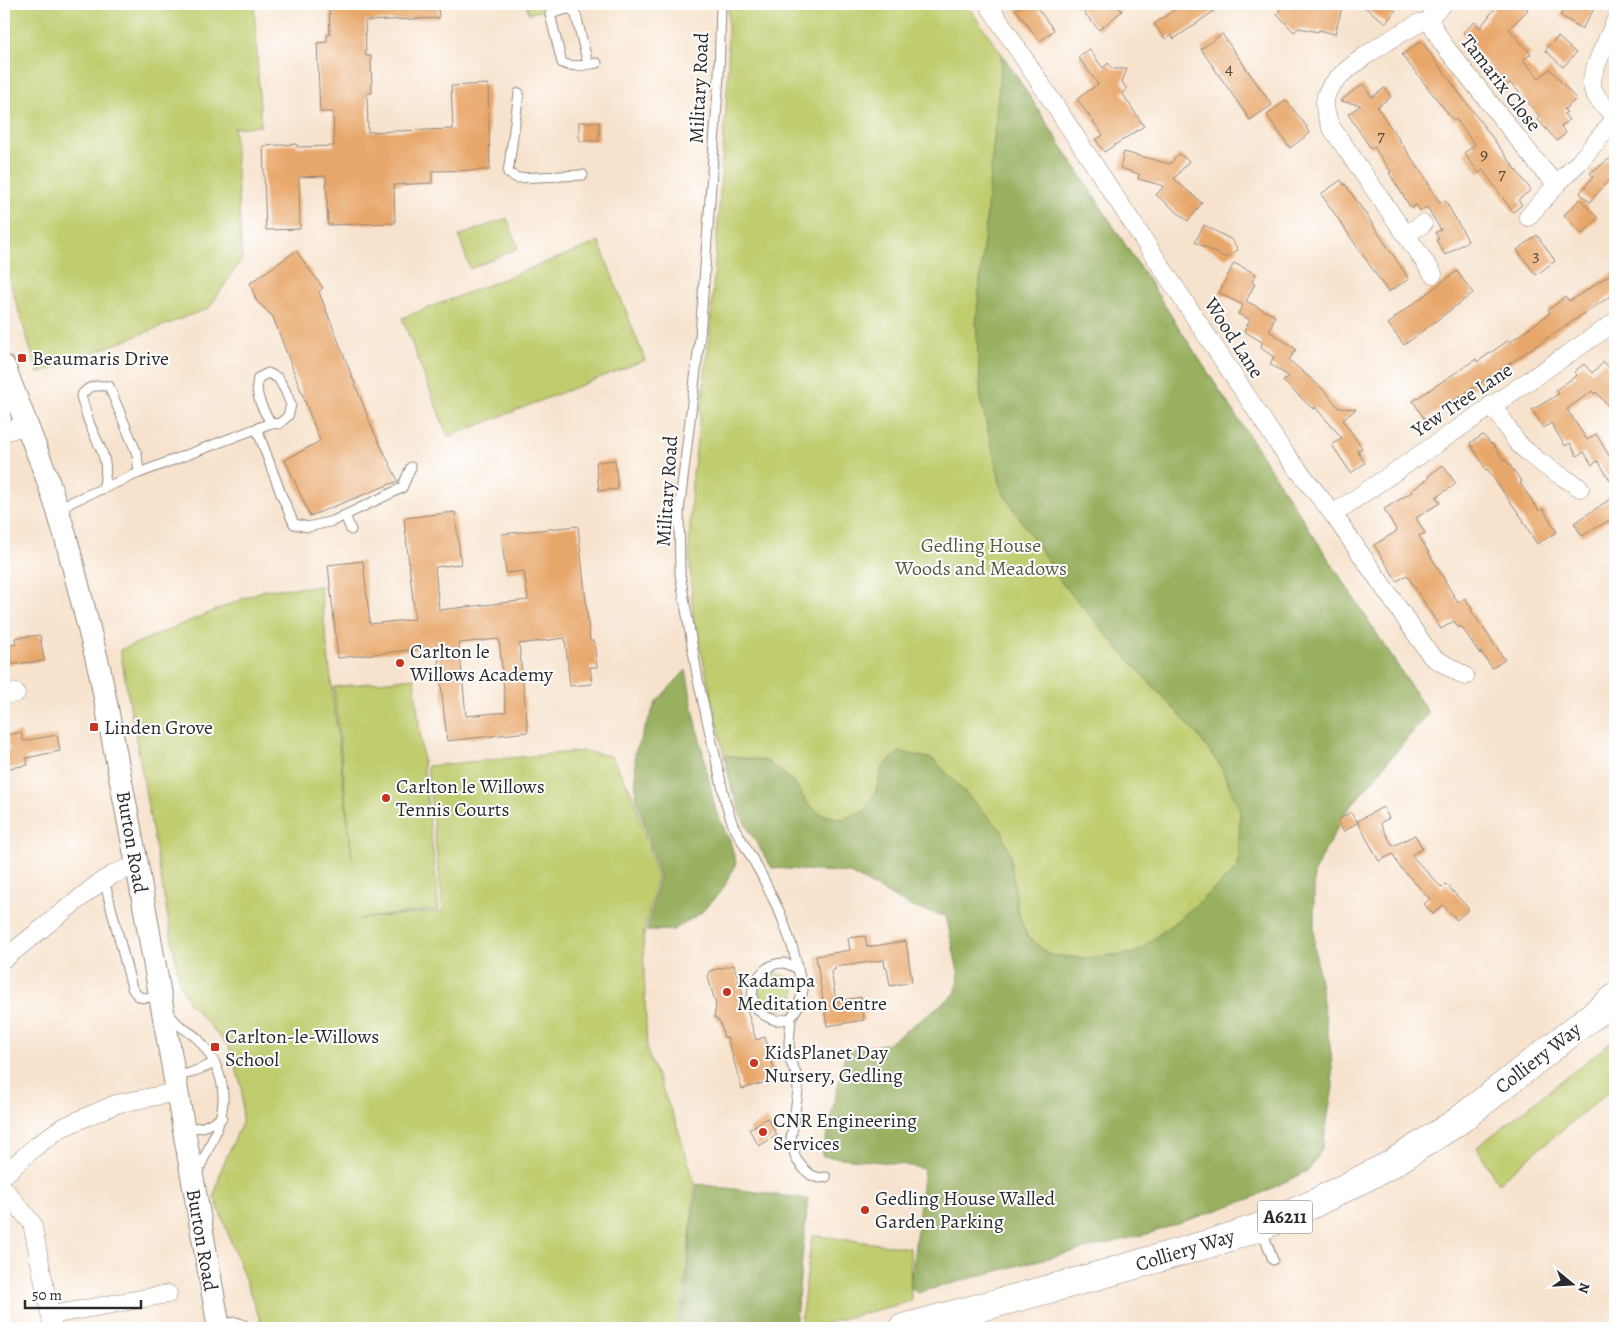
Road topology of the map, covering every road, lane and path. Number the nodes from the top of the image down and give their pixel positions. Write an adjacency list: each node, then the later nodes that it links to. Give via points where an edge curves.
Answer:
1 (721, 4): 34 (lane, Military Road, via 719,76 700,336 679,512 680,574 698,680 726,804 733,825 781,915)
2 (988, 4): 27 (street, Wood Lane, via 1276,440)
3 (1443, 4): 4 (street)
4 (1430, 21): 10 (street, Tamarix Close, via 1449,52); 13 (street, via 1419,23 1354,64 1329,88 1325,97 1331,127)
5 (1615, 22): 8 (street, via 1593,74 1592,85)
6 (592, 64): 6 (lane, via 570,66 562,63 550,14 572,9)
7 (519, 93): 9 (lane, via 508,173 517,178)
8 (1615, 117): 10 (street)
9 (583, 175)
10 (1557, 184): 11 (street)
11 (1528, 217)
12 (1423, 224): 13 (street)
13 (1406, 234): 14 (street)
14 (1432, 274)
15 (1612, 330): 17 (street, Yew Tree Lane)
16 (4, 366): 19 (street, Burton Road)
17 (1491, 405): 24 (street, via 1519,444 1541,463); 27 (street, Yew Tree Lane)
18 (271, 423): 18 (lane, via 256,388 258,378 268,373 278,378 291,405 288,416 279,424); 20 (lane)
19 (28, 425): 21 (street); 26 (street, Burton Road)
20 (257, 428): 23 (lane); 28 (lane, via 294,524 308,527)
21 (4, 432)
22 (411, 467): 28 (lane, via 402,488)
23 (139, 473): 25 (lane); 25 (lane, via 138,454 109,386 96,384 81,396 106,463)
24 (1580, 488)
25 (103, 489): 26 (lane)
26 (57, 508): 31 (street, Burton Road, via 100,672)
27 (1333, 514): 30 (street, Wood Lane, via 1432,657)
28 (345, 516): 29 (lane)
29 (351, 530)
30 (1465, 676)
31 (137, 865): 32 (street); 36 (street, Burton Road)
32 (104, 880): 33 (street); 36 (lane, via 132,988 142,998)
33 (4, 959)
34 (798, 969): 37 (lane, Military Road, via 803,990 799,1006); 37 (lane, via 785,963 773,964 755,979 752,988 752,999 760,1012 776,1020)
35 (1615, 998): 46 (main road, Colliery Way / A6211, via 1457,1122 1426,1142 1380,1170)
36 (160, 1001): 38 (lane, via 180,1025 196,1037); 39 (street, Burton Road)
37 (791, 1018): 43 (lane, via 790,1060 797,1076 798,1091 790,1139 796,1159 804,1169 819,1178)
38 (215, 1064): 39 (lane, via 190,1074); 40 (lane, via 224,1092)
39 (176, 1084): 41 (street, Burton Road); 42 (street, via 116,1104 61,1128)
40 (222, 1118): 41 (lane, via 203,1127); 44 (lane)
41 (184, 1129): 44 (street, Burton Road)
42 (4, 1175)
43 (826, 1177)
44 (192, 1183): 50 (street, Burton Road)
45 (4, 1189): 49 (street, via 32,1223)
46 (1260, 1227): 47 (lane); 52 (main road, Colliery Way / A6211, via 1092,1278)
47 (1273, 1260)
48 (168, 1294): 49 (street)
49 (52, 1321)
50 (218, 1326): 51 (lane, via 236,1322)
51 (245, 1328)
52 (903, 1328)

